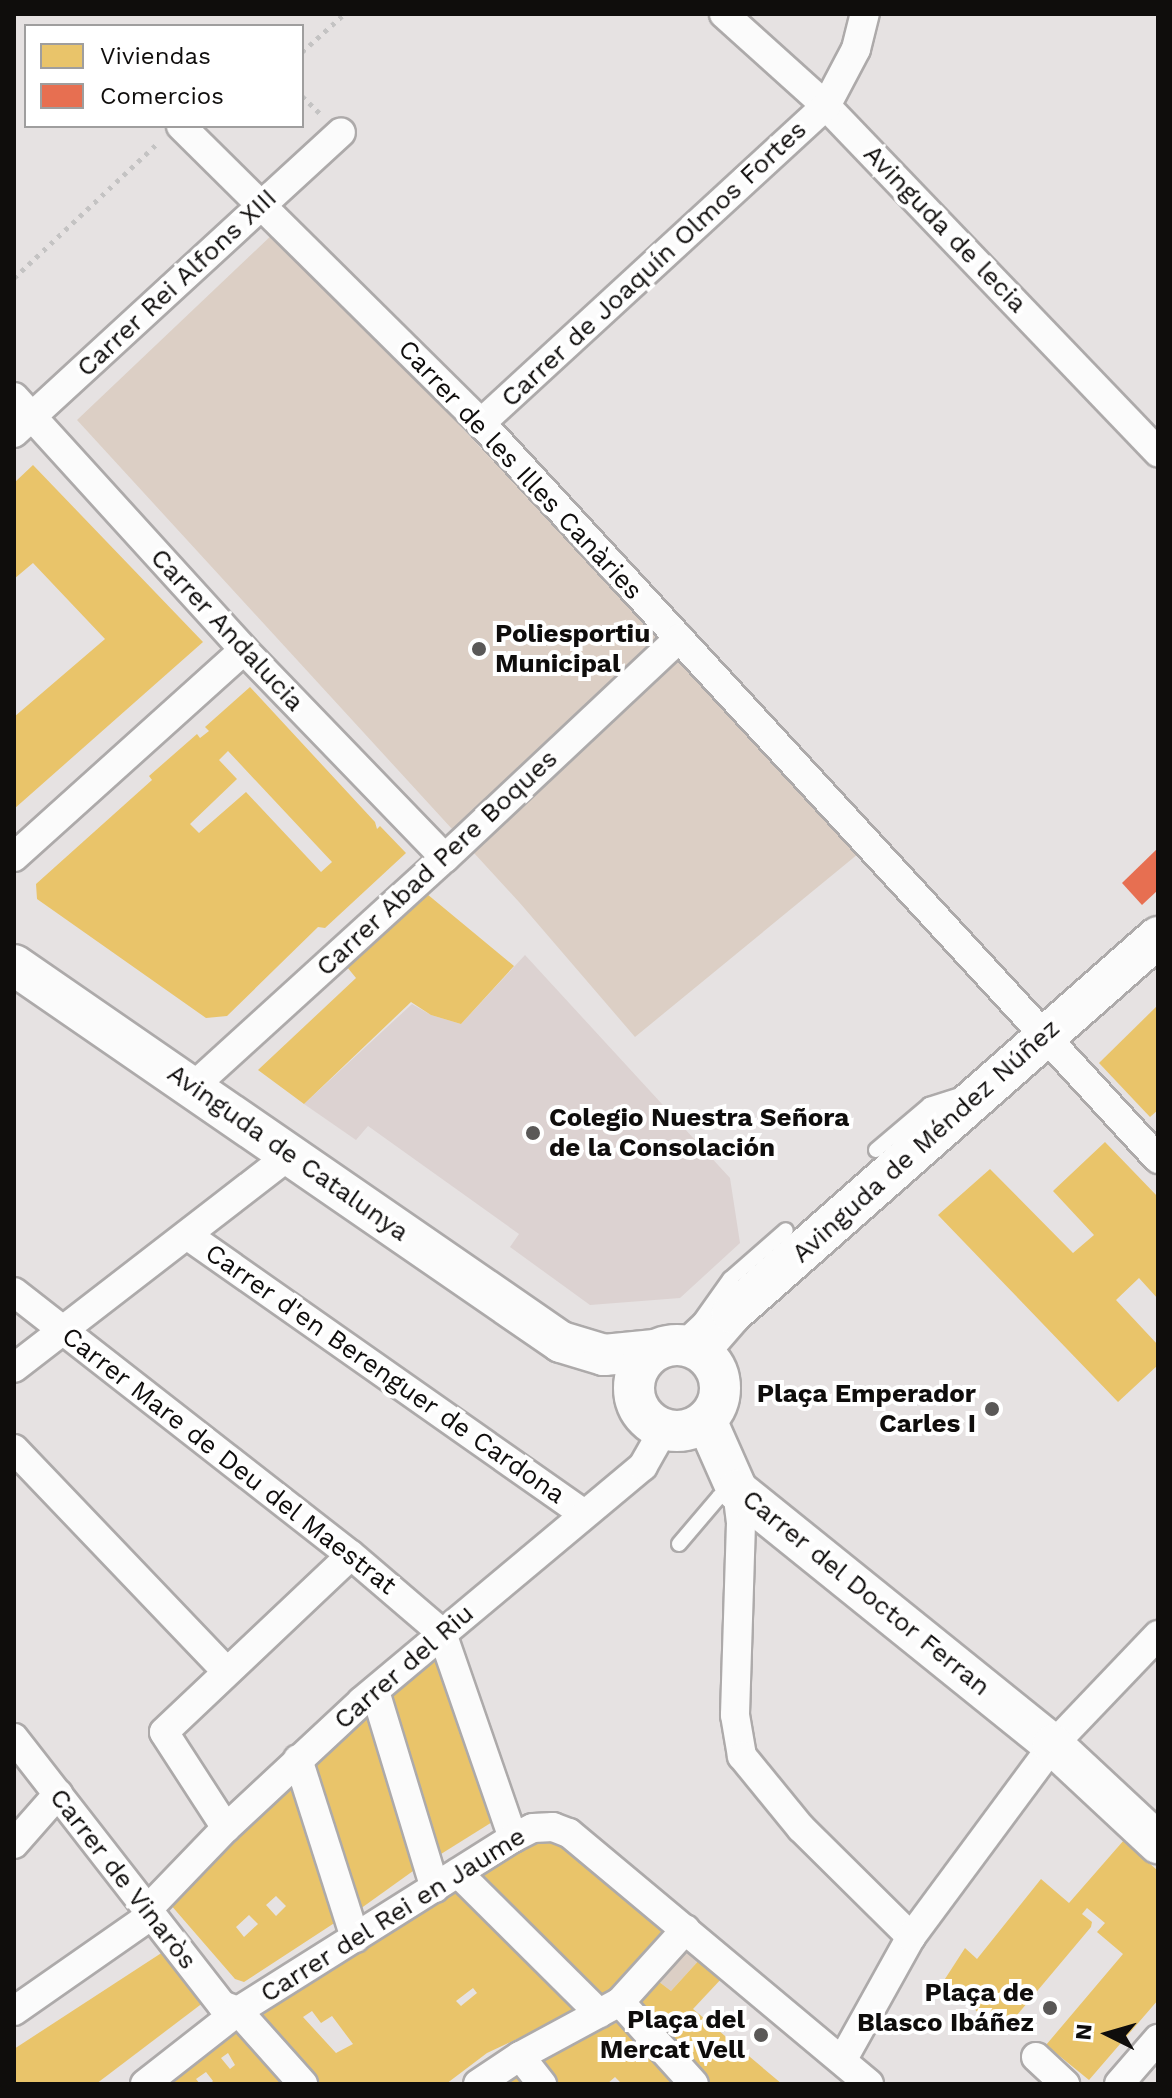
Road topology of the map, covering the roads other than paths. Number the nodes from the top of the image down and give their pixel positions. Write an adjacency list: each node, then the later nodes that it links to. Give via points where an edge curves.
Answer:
1 (724, 14): 3 (street, Avinguda de lecia)
2 (865, 14): 3 (street, Carrer de Joaquín Olmos Fortes, via 856,49)
3 (826, 106): 8 (street, Carrer de Joaquín Olmos Fortes); 9 (street, Avinguda de lecia)
4 (173, 131): 6 (street, Carrer de les Illes Canàries)
5 (341, 132): 6 (street, Carrer Rei Alfons XIII)
6 (261, 206): 7 (street, Carrer Rei Alfons XIII); 8 (street, Carrer de les Illes Canàries)
7 (20, 416): 11 (street, Carrer Andalucia)
8 (481, 423): 10 (street, Carrer de les Illes Canàries)
9 (1155, 444)
10 (679, 638): 13 (street, Carrer Abad Pere Boques); 16 (street, Carrer de les Illes Canàries)
11 (244, 650): 12 (street); 13 (street, Carrer Andalucia)
12 (14, 857)
13 (445, 858): 17 (street, Carrer Abad Pere Boques)
14 (1158, 937): 16 (street, Avinguda de Méndez Núñez)
15 (14, 965): 17 (street, Avinguda de Catalunya)
16 (1044, 1036): 18 (street, Avinguda de Méndez Núñez); 21 (street, Carrer de les Illes Canàries)
17 (194, 1086): 20 (street, Avinguda de Catalunya)
18 (983, 1090): 19 (lane, via 929,1105); 27 (street, Avinguda de Méndez Núñez, via 732,1313)
19 (876, 1150)
20 (288, 1156): 23 (street); 26 (street, Avinguda de Catalunya)
21 (1158, 1159)
22 (786, 1230): 27 (lane, via 730,1279)
23 (187, 1235): 25 (street); 33 (street, Carrer d'en Berenguer de Cardona)
24 (14, 1292): 25 (street, Carrer Mare de Deu del Maestrat)
25 (63, 1330): 28 (street); 35 (street, Carrer Mare de Deu del Maestrat)
26 (561, 1342): 27 (street, Avinguda de Catalunya, via 604,1355); 29 (street, Avinguda de Catalunya)
27 (676, 1348): 29 (street, via 641,1364 636,1376); 30 (street, via 717,1370 720,1396)
28 (14, 1368)
29 (651, 1416): 30 (street, via 685,1430); 33 (street, Carrer del Riu, via 643,1466)
30 (706, 1420): 32 (street, Carrer del Doctor Ferran)
31 (14, 1449): 38 (street)
32 (728, 1493): 34 (lane); 41 (street, Carrer del Doctor Ferran); 51 (street, via 741,1523 735,1715 742,1756 801,1828)
33 (583, 1513): 36 (street, Carrer del Riu)
34 (679, 1544)
35 (351, 1555): 36 (street, Carrer Mare de Deu del Maestrat); 38 (street)
36 (442, 1633): 39 (street, Carrer del Riu); 45 (street)
37 (1158, 1635): 41 (street)
38 (227, 1672): 44 (street, via 164,1732)
39 (375, 1691): 42 (street, Carrer del Riu); 48 (street)
40 (14, 1738): 43 (street, Carrer de Vinaròs)
41 (1053, 1745): 46 (street, Carrer del Doctor Ferran); 51 (street)
42 (298, 1759): 44 (street, Carrer del Riu); 52 (street)
43 (58, 1794): 47 (street); 49 (street, Carrer de Vinaròs)
44 (226, 1828): 49 (street, Carrer del Riu)
45 (513, 1838): 48 (street, Carrer del Rei en Jaume); 50 (street, Carrer del Rei en Jaume, via 533,1828 569,1833)
46 (1158, 1843)
47 (14, 1844)
48 (446, 1880): 52 (street, Carrer del Rei en Jaume); 53 (street)
49 (148, 1914): 54 (street, Carrer del Riu); 55 (street, Carrer de Vinaròs, via 222,2005)
50 (686, 1929): 53 (street); 59 (street, Carrer del Rei en Jaume)
51 (911, 1937): 59 (street)
52 (355, 1938): 55 (street, Carrer del Rei en Jaume)
53 (610, 2007): 57 (street); 64 (street)
54 (14, 2011)
55 (238, 2011): 60 (street, Carrer del Rei en Jaume); 61 (street, Carrer de Vinaròs)
56 (1158, 2039): 67 (street)
57 (520, 2056): 62 (street); 63 (street)
58 (1036, 2057): 66 (street)
59 (843, 2059): 65 (street)
60 (145, 2084)
61 (303, 2084)
62 (478, 2084)
63 (542, 2084)
64 (694, 2084)
65 (869, 2084)
66 (1065, 2084)
67 (1119, 2084)

